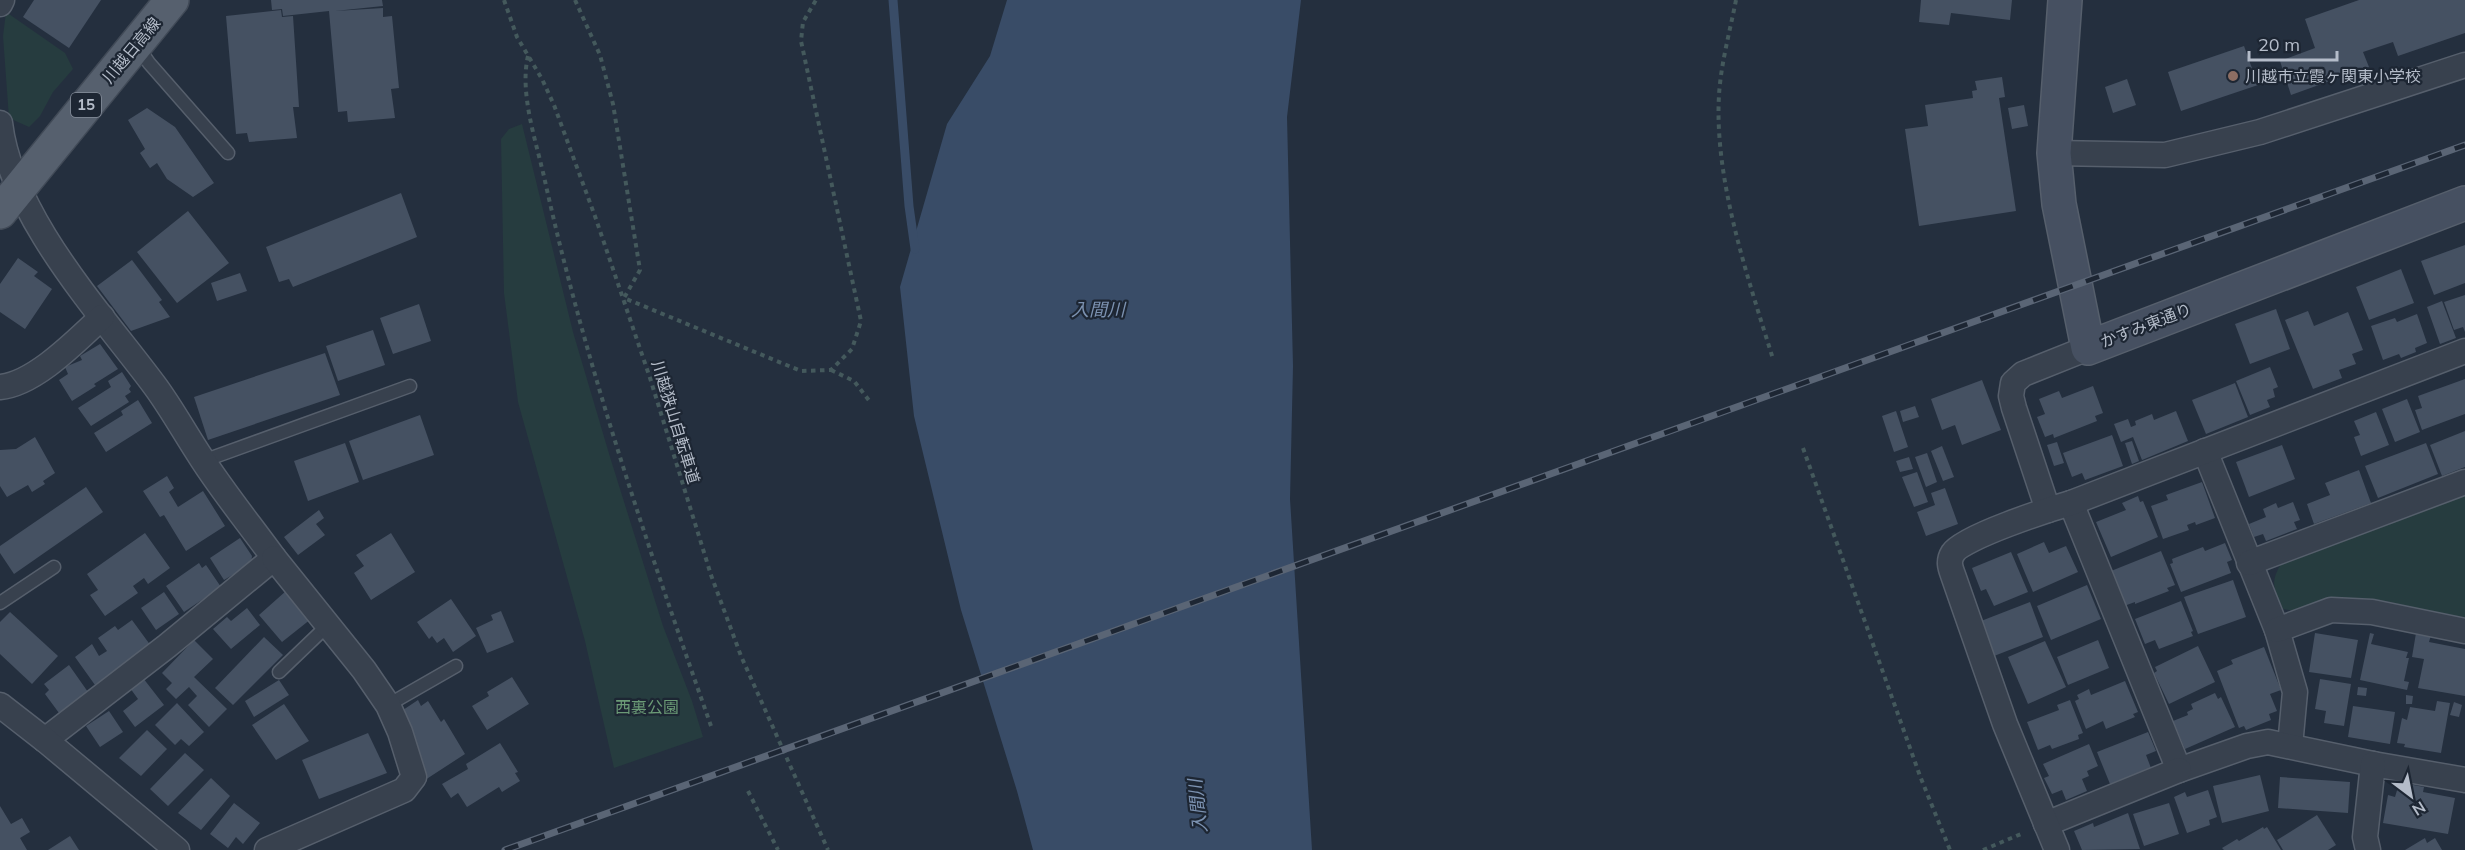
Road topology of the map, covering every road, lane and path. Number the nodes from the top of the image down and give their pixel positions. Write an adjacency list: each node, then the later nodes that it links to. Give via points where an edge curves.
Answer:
1 (172, 0): 7 (main road, 川越日高線 / 15)
2 (504, 0): 8 (path, 川越狭山自転車道)
3 (575, 0): 15 (path, via 600,55 640,270)
4 (816, 0): 20 (path, via 803,22 801,41 861,321 852,349)
5 (1736, 0): 19 (path, via 1719,95 1721,145 1733,225)
6 (2065, 0): 12 (street, かすみ東通り)
7 (136, 43): 11 (lane); 13 (main road, 川越日高線 / 15)
8 (528, 56): 15 (path, 川越狭山自転車道, via 554,105); 41 (path, via 526,93 577,309 648,547)
9 (2465, 65): 12 (street, via 2260,132 2164,155)
10 (0, 123): 13 (street)
11 (228, 153)
12 (2054, 153): 17 (street, かすみ東通り, via 2059,204)
13 (10, 200): 16 (street, via 38,226)
14 (2465, 203): 17 (street, かすみ東通り)
15 (624, 298): 20 (path, via 801,371); 53 (path, 川越狭山自転車道, via 711,575 741,656)
16 (102, 317): 22 (street, via 55,360 11,386); 26 (street)
17 (2088, 348): 29 (street, via 2023,374 2013,383 2014,408)
18 (2465, 351): 25 (street)
19 (1773, 359)
20 (831, 370): 23 (path, via 855,381)
21 (410, 386): 26 (lane)
22 (0, 387)
23 (871, 403)
24 (1803, 448): 54 (path)
25 (2205, 451): 28 (street); 31 (street)
26 (203, 461): 30 (street)
27 (2465, 482): 31 (street)
28 (2071, 503): 29 (street); 45 (street)
29 (2048, 510): 48 (street, via 1966,542 1949,561 2005,723)
30 (274, 558): 34 (street); 42 (street)
31 (2249, 563): 35 (street)
32 (54, 567): 33 (lane)
33 (0, 603)
34 (328, 625): 38 (lane); 40 (street)
35 (2277, 630): 36 (street, via 2331,610 2372,612); 43 (street, via 2295,692)
36 (2465, 631)
37 (456, 666): 40 (lane)
38 (279, 672)
39 (0, 705): 42 (street)
40 (388, 705): 51 (street, via 414,777 404,790)
41 (711, 726)
42 (45, 740): 50 (street)
43 (2290, 747): 44 (street); 45 (street, via 2268,742 2247,746)
44 (2373, 764): 46 (street); 57 (street, via 2365,837)
45 (2179, 771): 48 (street)
46 (2465, 780)
47 (748, 791): 52 (path)
48 (2046, 824): 56 (street)
49 (2022, 834): 55 (path)
50 (177, 850)
51 (267, 850)
52 (778, 850)
53 (828, 850)
54 (1950, 850)
55 (1983, 850)
56 (2057, 850)
57 (2368, 850)

